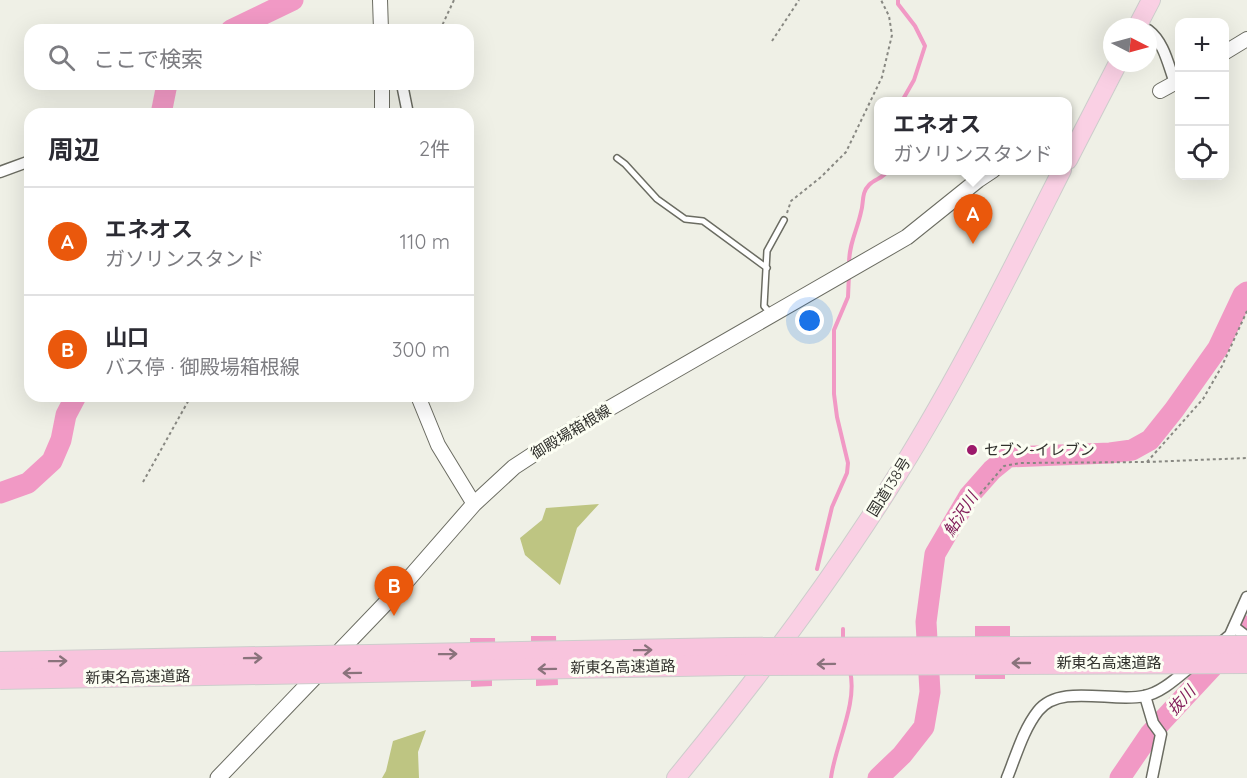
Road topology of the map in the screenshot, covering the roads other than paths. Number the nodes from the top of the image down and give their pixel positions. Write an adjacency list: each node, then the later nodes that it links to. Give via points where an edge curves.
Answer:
1 (380, 0): 4 (street)
2 (1151, 0): 3 (highway)
3 (1144, 18)
4 (381, 24)
5 (1157, 39): 9 (street)
6 (1247, 39): 7 (street)
7 (1229, 49)
8 (1113, 72): 16 (highway)
9 (1175, 77)
10 (1175, 82): 13 (street)
11 (382, 90): 14 (street)
12 (403, 90): 15 (street)
13 (1160, 91)
14 (382, 108)
15 (407, 108)
16 (1072, 152)
17 (617, 158): 23 (lane, via 657,199 686,219 703,221)
18 (24, 162): 19 (street)
19 (0, 172)
20 (986, 175): 24 (main road, 御殿場箱根線, via 907,237)
21 (1060, 175): 36 (highway, 国道138号, via 972,346 898,474 790,634)
22 (784, 220): 23 (lane, via 767,251)
23 (767, 268): 24 (lane, via 764,306)
24 (773, 316): 26 (main road, 御殿場箱根線, via 563,435 514,467)
25 (420, 402): 26 (street, via 438,445)
26 (474, 504): 35 (main road, 御殿場箱根線, via 405,583)
27 (1247, 597): 28 (street)
28 (1234, 627): 29 (street); 34 (street, via 1230,635 1179,676)
29 (1247, 637)
30 (1247, 646): 31 (highway, 新東名高速道路, one-way to 30, bridge, via 731,648)
31 (0, 662)
32 (1247, 663): 33 (highway, 新東名高速道路, one-way to 33, bridge, via 731,665)
33 (0, 679)
34 (1145, 696): 37 (street, via 1065,696 1052,700 1039,710 1024,734); 38 (street, via 1153,723 1161,734)
35 (218, 778)
36 (676, 778)
37 (1007, 778)
38 (1152, 778)

